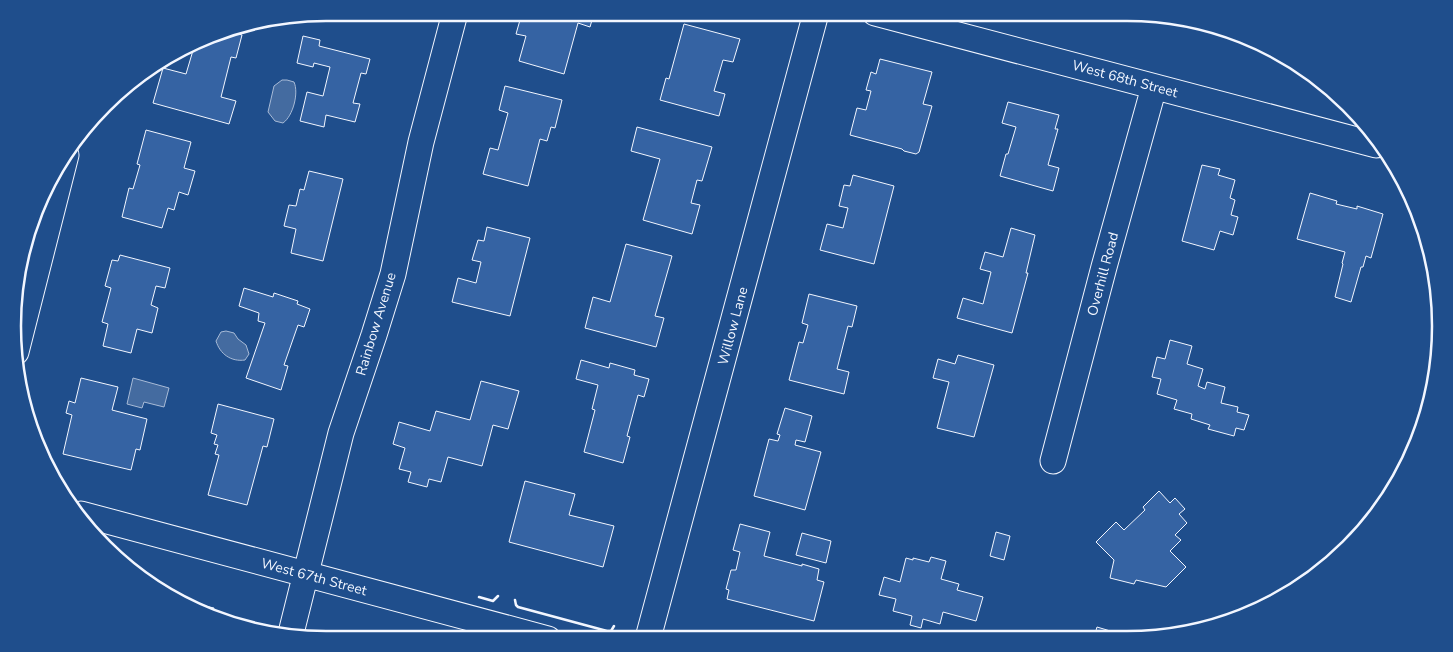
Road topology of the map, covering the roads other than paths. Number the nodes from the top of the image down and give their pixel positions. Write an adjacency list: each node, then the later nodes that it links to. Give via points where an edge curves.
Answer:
1 (453, 21): 10 (street, Rainbow Avenue, via 421,142 392,274 341,433)
2 (814, 21): 13 (street, Willow Lane)
3 (908, 21): 4 (street, West 68th Street)
4 (1154, 87): 5 (street, West 68th Street); 8 (street, Overhill Road)
5 (1371, 144)
6 (50, 197): 7 (street)
7 (21, 329)
8 (1053, 462)
9 (87, 516): 10 (street, West 67th Street)
10 (306, 575): 11 (street, Rainbow Avenue); 12 (street, West 67th Street)
11 (292, 629)
12 (518, 631)
13 (650, 631)

